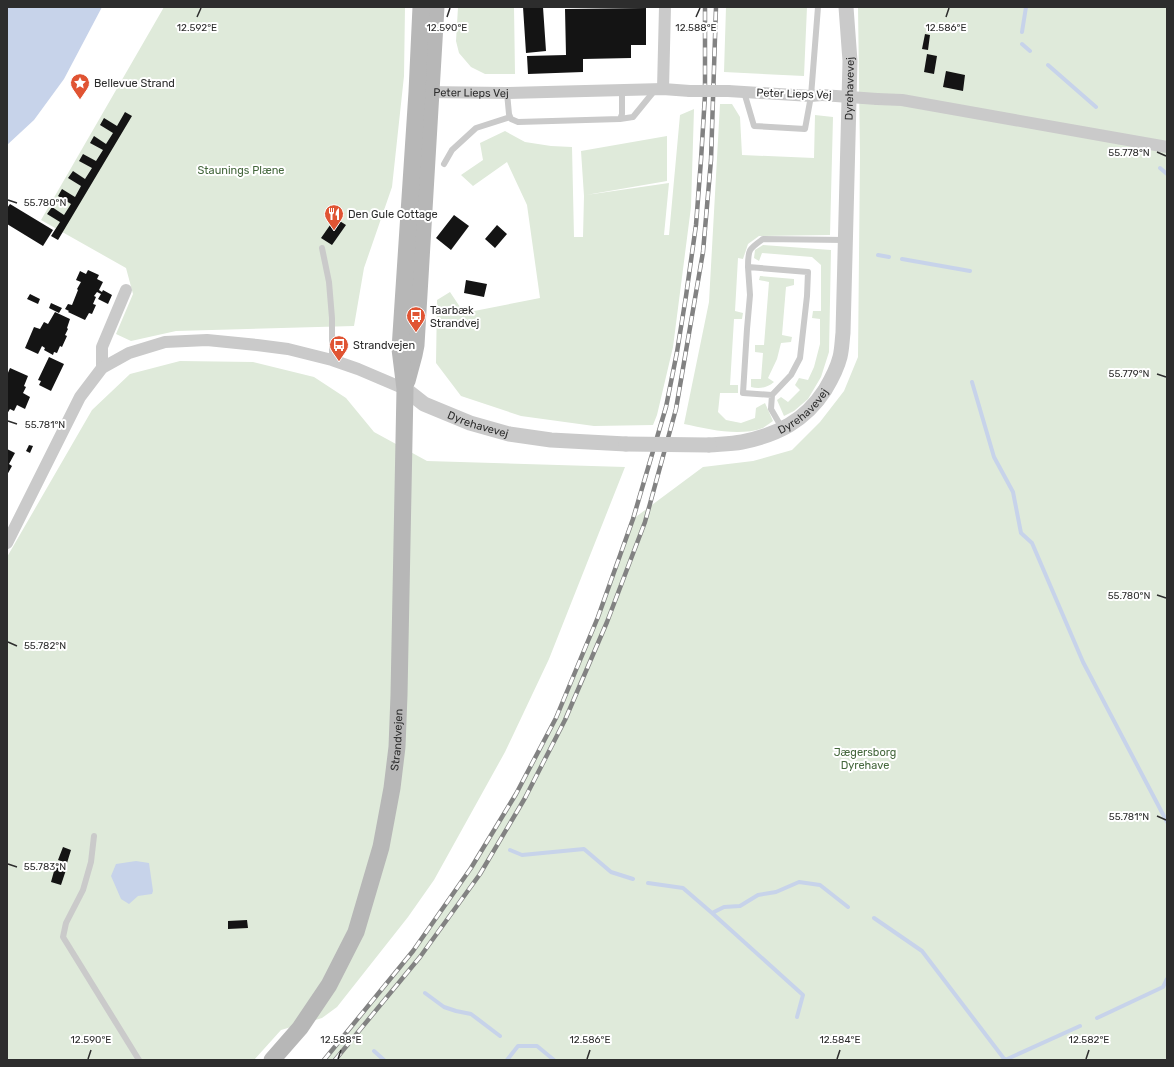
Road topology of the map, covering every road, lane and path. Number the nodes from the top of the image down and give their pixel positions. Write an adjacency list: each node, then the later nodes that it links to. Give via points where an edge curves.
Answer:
1 (421, 7): 8 (main road, Strandvejen)
2 (436, 7): 8 (main road, Strandvejen)
3 (665, 7): 6 (street)
4 (818, 7): 11 (lane)
5 (846, 7): 16 (street, Dyrehavevej, via 850,61)
6 (659, 89): 7 (street, Peter Lieps Vej); 9 (street, Peter Lieps Vej, bridge); 13 (lane, via 633,117)
7 (622, 90): 10 (street, Peter Lieps Vej); 13 (lane)
8 (424, 92): 10 (street, Peter Lieps Vej); 22 (main road, Strandvejen, via 400,349)
9 (744, 92): 11 (street, Peter Lieps Vej); 11 (lane, via 754,126 805,129)
10 (507, 94): 12 (lane)
11 (817, 95): 14 (street, Peter Lieps Vej, bridge, via 902,100)
12 (510, 117): 13 (lane, via 518,122); 15 (lane, via 476,128 452,150)
13 (620, 119)
14 (1167, 147)
15 (444, 164)
16 (846, 240): 18 (lane, via 763,239 748,252); 24 (street, Dyrehavevej, via 840,357 833,377 819,399)
17 (322, 248): 20 (lane, via 329,282)
18 (748, 266): 23 (lane, via 750,295 743,393); 23 (lane, via 808,272 800,358 790,376)
19 (126, 290): 21 (street, via 102,346)
20 (332, 360): 21 (street, via 288,349 207,340 165,342 129,353); 22 (street)
21 (102, 368): 25 (street, via 80,397)
22 (405, 389): 24 (street, Dyrehavevej, bridge, via 424,404 470,423 509,434 551,440 708,445 741,442); 28 (main road, Strandvejen, via 396,747 382,847 356,932 329,985 300,1028)
23 (772, 395): 24 (lane, via 772,409)
24 (783, 430)
25 (7, 543)
26 (94, 836): 27 (lane, via 91,862 83,890 66,923 63,937)
27 (139, 1060)
28 (272, 1060)

